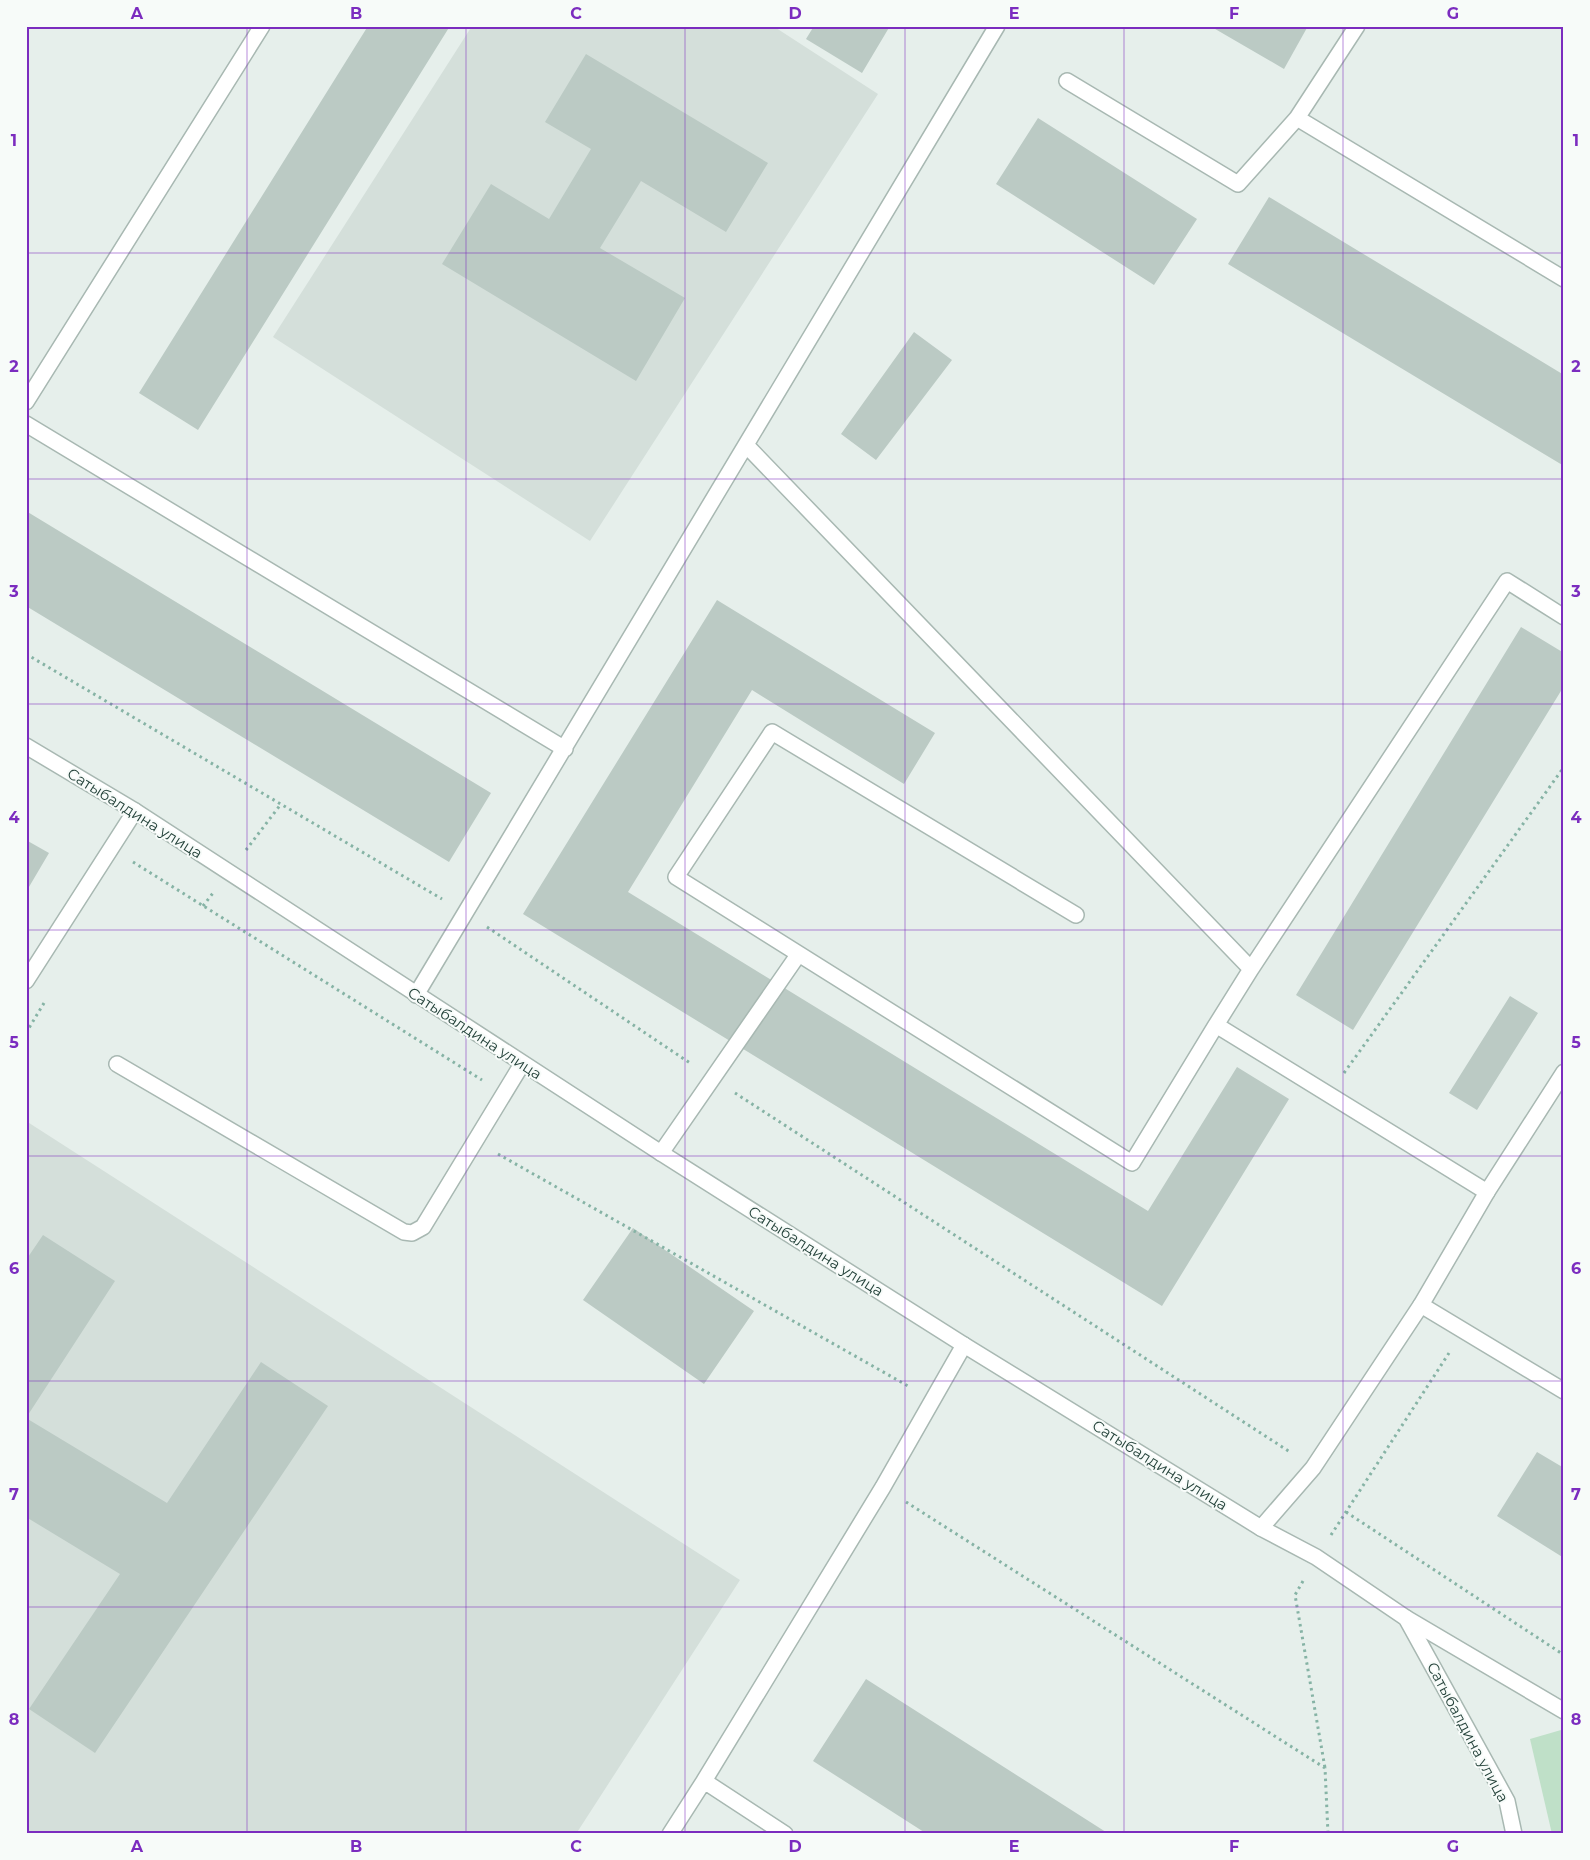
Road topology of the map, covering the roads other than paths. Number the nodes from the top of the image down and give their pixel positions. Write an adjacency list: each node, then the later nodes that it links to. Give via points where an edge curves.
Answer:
1 (262, 26): 7 (street)
2 (996, 26): 9 (street)
3 (1356, 26): 5 (street)
4 (1067, 81): 5 (street, via 1238,184)
5 (1297, 118): 6 (street)
6 (1564, 279)
7 (26, 402)
8 (26, 424): 12 (street)
9 (746, 444): 12 (street); 16 (street)
10 (1564, 617): 16 (street, via 1507,581)
11 (26, 746): 13 (street, Сатыбалдина улица)
12 (565, 749): 18 (street)
13 (135, 811): 17 (street); 18 (street, Сатыбалдина улица)
14 (1076, 915): 15 (street, via 772,732 676,877)
15 (798, 956): 19 (street, via 1132,1163); 23 (street)
16 (1251, 968): 19 (street)
17 (26, 981)
18 (416, 995): 21 (street, Сатыбалдина улица)
19 (1216, 1025): 24 (street)
20 (117, 1064): 21 (street, via 404,1232 412,1233 423,1227)
21 (522, 1064): 23 (street, Сатыбалдина улица)
22 (1564, 1072): 24 (street)
23 (661, 1153): 26 (street, Сатыбалдина улица)
24 (1487, 1192): 25 (street)
25 (1421, 1304): 27 (street); 28 (street, via 1313,1468)
26 (964, 1345): 28 (street, Сатыбалдина улица); 31 (street, via 883,1487)
27 (1564, 1391)
28 (1261, 1528): 29 (street, Сатыбалдина улица, via 1316,1557)
29 (1406, 1618): 30 (street); 34 (street, Сатыбалдина улица, via 1507,1800)
30 (1564, 1711)
31 (704, 1781): 32 (street); 33 (street)
32 (670, 1834)
33 (786, 1834)
34 (1514, 1834)

